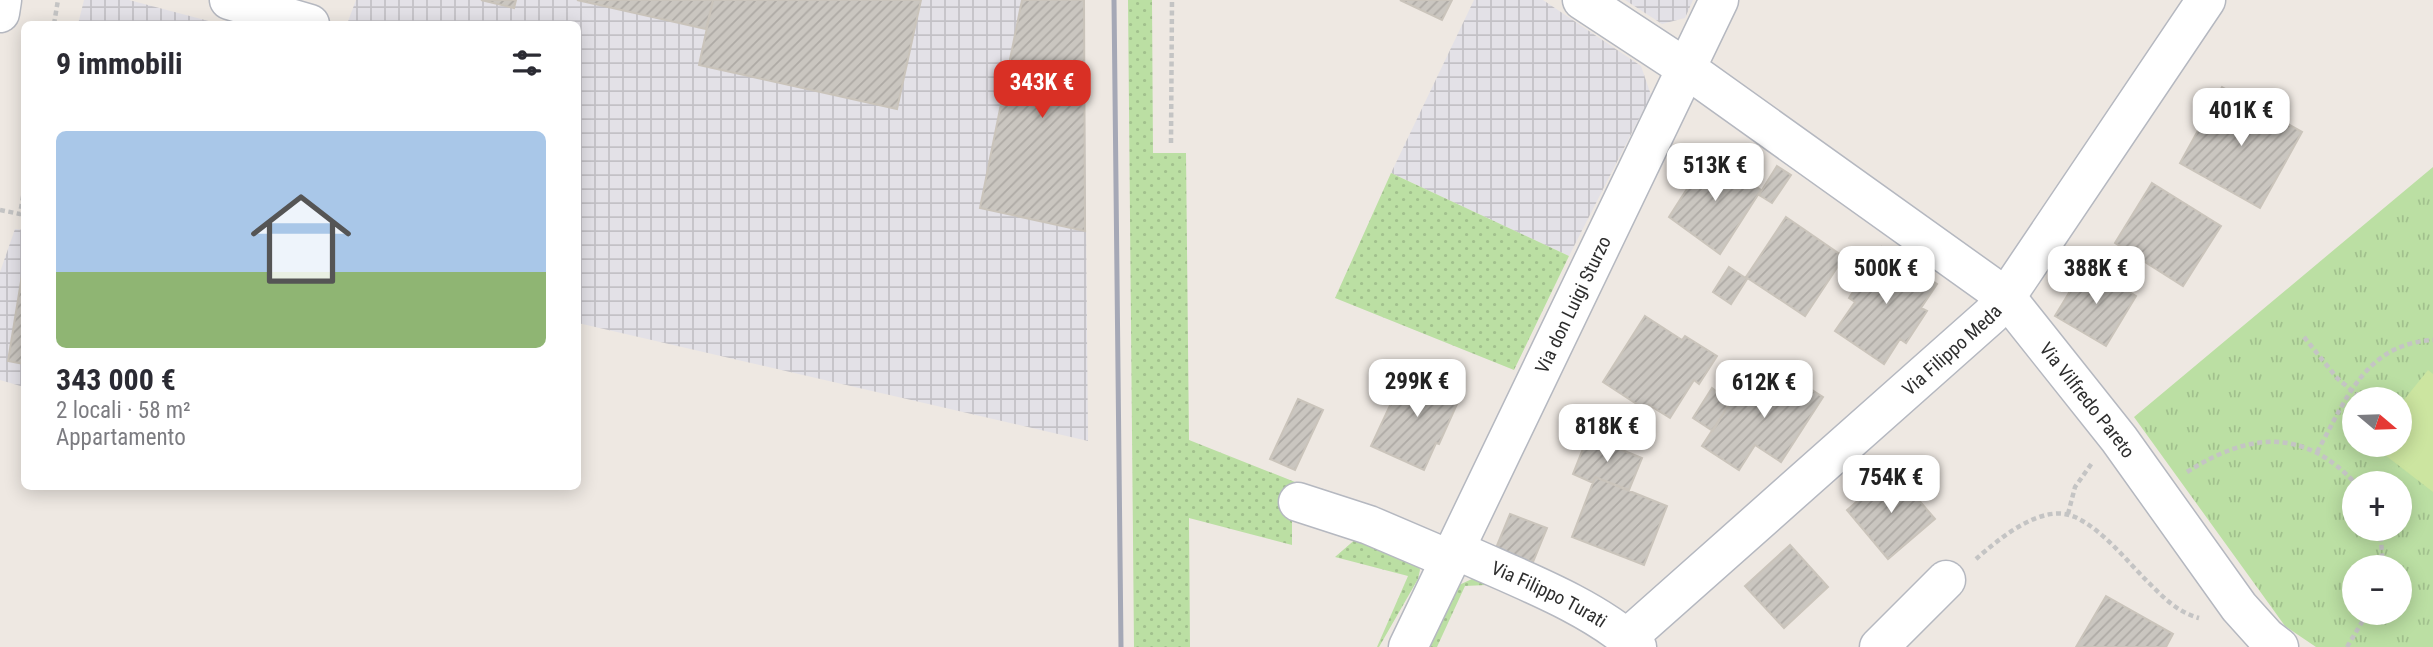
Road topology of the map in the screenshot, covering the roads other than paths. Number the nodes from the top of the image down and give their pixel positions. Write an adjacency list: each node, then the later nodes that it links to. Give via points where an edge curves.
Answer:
1 (2, 0): 6 (street)
2 (229, 0): 7 (street)
3 (1582, 0): 8 (street, Via Vilfredo Pareto)
4 (1719, 0): 8 (street, Via don Luigi Sturzo)
5 (2206, 0): 9 (street, Via Filippo Meda)
6 (0, 13)
7 (300, 21)
8 (1686, 69): 9 (street, Via Vilfredo Pareto); 11 (street, Via don Luigi Sturzo)
9 (2006, 297): 13 (street, Via Filippo Meda); 16 (street, Via Vilfredo Pareto, via 2119,439 2239,607)
10 (1298, 502): 11 (street, Via Filippo Turati)
11 (1453, 555): 13 (street, Via Filippo Turati, via 1578,607); 14 (street, Via don Luigi Sturzo)
12 (1958, 572): 15 (street)
13 (1632, 642)
14 (1408, 647)
15 (1879, 647)
16 (2279, 647)

